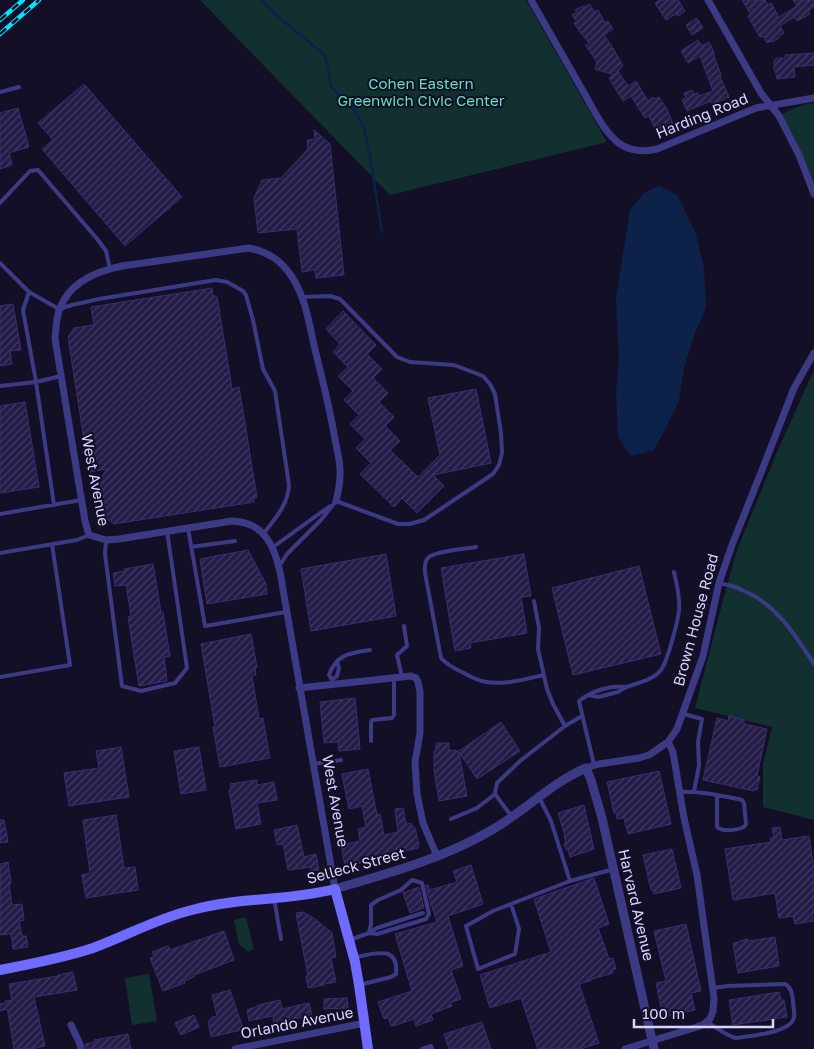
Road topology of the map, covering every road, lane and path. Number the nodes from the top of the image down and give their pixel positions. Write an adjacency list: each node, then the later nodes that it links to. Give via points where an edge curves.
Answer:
1 (531, 0): 6 (street, Harding Road, via 602,122 618,143 627,148 640,151 657,149 741,113)
2 (708, 0): 6 (street)
3 (19, 87): 4 (lane)
4 (0, 92)
5 (814, 98): 6 (street, Harding Road)
6 (770, 105): 7 (street, via 794,145)
7 (814, 194)
8 (0, 203): 10 (lane, via 30,171 38,170 98,240 106,251)
9 (0, 263): 11 (lane)
10 (110, 269): 12 (street, West Avenue, via 249,248 262,251 282,265); 13 (street, West Avenue, via 80,282 65,297)
11 (29, 292): 13 (lane); 16 (lane, via 23,310)
12 (303, 297): 19 (street, West Avenue, via 339,464); 19 (lane, via 340,299 397,357 410,362 454,365 483,376 495,394 501,433 499,465 493,474 446,506 424,520 398,524)
13 (59, 309): 15 (street, West Avenue, via 55,339); 24 (lane, via 99,299 216,280 243,291 263,369 275,391 289,485 282,510)
14 (814, 353): 35 (street, Brown House Road, via 792,393)
15 (61, 376): 16 (lane); 18 (street, West Avenue)
16 (36, 382): 17 (lane); 20 (lane)
17 (0, 386)
18 (81, 500): 20 (lane); 25 (street, West Avenue)
19 (336, 502): 31 (lane); 33 (lane, via 287,554)
20 (54, 505): 21 (lane)
21 (0, 514)
22 (188, 528): 23 (street, West Avenue); 24 (street, West Avenue, via 232,520 250,524); 29 (lane)
23 (166, 531): 26 (street, West Avenue); 26 (lane, via 187,668 175,683 141,691 122,686 105,554)
24 (263, 534): 31 (street, West Avenue)
25 (89, 535): 26 (street, West Avenue); 28 (lane)
26 (106, 540)
27 (236, 541): 29 (lane)
28 (52, 544): 32 (lane); 43 (lane, via 70,665)
29 (191, 547): 37 (lane, via 205,626)
30 (476, 547): 42 (lane, via 436,554 425,563 441,658 446,664 485,682)
31 (272, 548): 33 (street, West Avenue)
32 (0, 553)
33 (279, 567): 37 (street, West Avenue)
34 (674, 572): 48 (lane, via 679,610 669,652 660,671 618,692 589,696 579,701)
35 (719, 583): 41 (lane, via 741,589 775,612); 47 (street, Brown House Road, via 703,656)
36 (534, 601): 42 (lane)
37 (286, 612): 46 (street, West Avenue)
38 (404, 626): 44 (lane, via 407,646 397,655)
39 (370, 650): 40 (lane, via 352,653)
40 (337, 662): 45 (lane, via 337,676); 45 (lane, via 329,675)
41 (814, 664)
42 (544, 676): 49 (lane, via 553,704)
43 (0, 677)
44 (398, 678): 45 (street); 50 (lane, via 394,715 372,720); 62 (street, via 411,676 418,682 417,794 423,823)
45 (332, 682): 46 (street)
46 (300, 688): 53 (street, West Avenue)
47 (684, 714): 51 (street, Brown House Road); 55 (lane, via 702,719)
48 (582, 716): 49 (lane); 54 (lane)
49 (565, 726): 57 (lane, via 497,783)
50 (371, 741)
51 (668, 742): 54 (street, Selleck Street, via 644,756); 56 (street, via 673,752)
52 (341, 760): 53 (lane)
53 (313, 764): 67 (street, West Avenue)
54 (590, 767): 59 (street, Selleck Street); 64 (street, Harvard Avenue)
55 (694, 791): 56 (lane); 58 (lane)
56 (680, 792): 77 (street, via 698,886)
57 (495, 794): 60 (lane); 61 (lane, via 476,808)
58 (717, 795): 58 (lane, via 718,828 744,827 743,801)
59 (539, 797): 60 (street, Selleck Street); 66 (lane, via 551,821)
60 (512, 818): 62 (street, Selleck Street)
61 (451, 819)
62 (437, 856): 63 (street, Selleck Street)
63 (408, 868): 65 (lane); 67 (street, Selleck Street)
64 (614, 869): 66 (lane); 81 (street, Harvard Avenue)
65 (412, 880): 71 (lane, via 401,890 371,905); 71 (lane, via 422,883 429,914 426,919 377,934)
66 (570, 881): 69 (lane)
67 (336, 889): 68 (main road, Selleck Street); 73 (main road, West Avenue)
68 (274, 898): 72 (lane); 75 (main road, Selleck Street, via 192,910 83,951)
69 (511, 904): 69 (lane, via 466,926 478,969 515,954 519,930)
70 (423, 913): 71 (lane)
71 (369, 933): 73 (lane)
72 (281, 939)
73 (350, 940): 74 (main road, West Avenue)
74 (354, 958): 76 (main road, West Avenue); 76 (lane, via 390,953 396,968 396,974 391,977)
75 (0, 970)
76 (359, 985): 79 (main road, West Avenue)
77 (712, 988): 78 (street, via 713,1011); 78 (lane, via 788,985 792,992 794,1018 789,1025 778,1030 736,1038)
78 (707, 1022): 81 (street)
79 (365, 1023): 83 (street, Orlando Avenue); 84 (main road, West Avenue)
80 (71, 1025): 82 (street)
81 (653, 1045): 87 (street)
82 (81, 1049)
83 (235, 1049)
84 (368, 1049)
85 (422, 1049): 86 (lane, via 431,1046)
86 (432, 1049)
87 (625, 1049)

